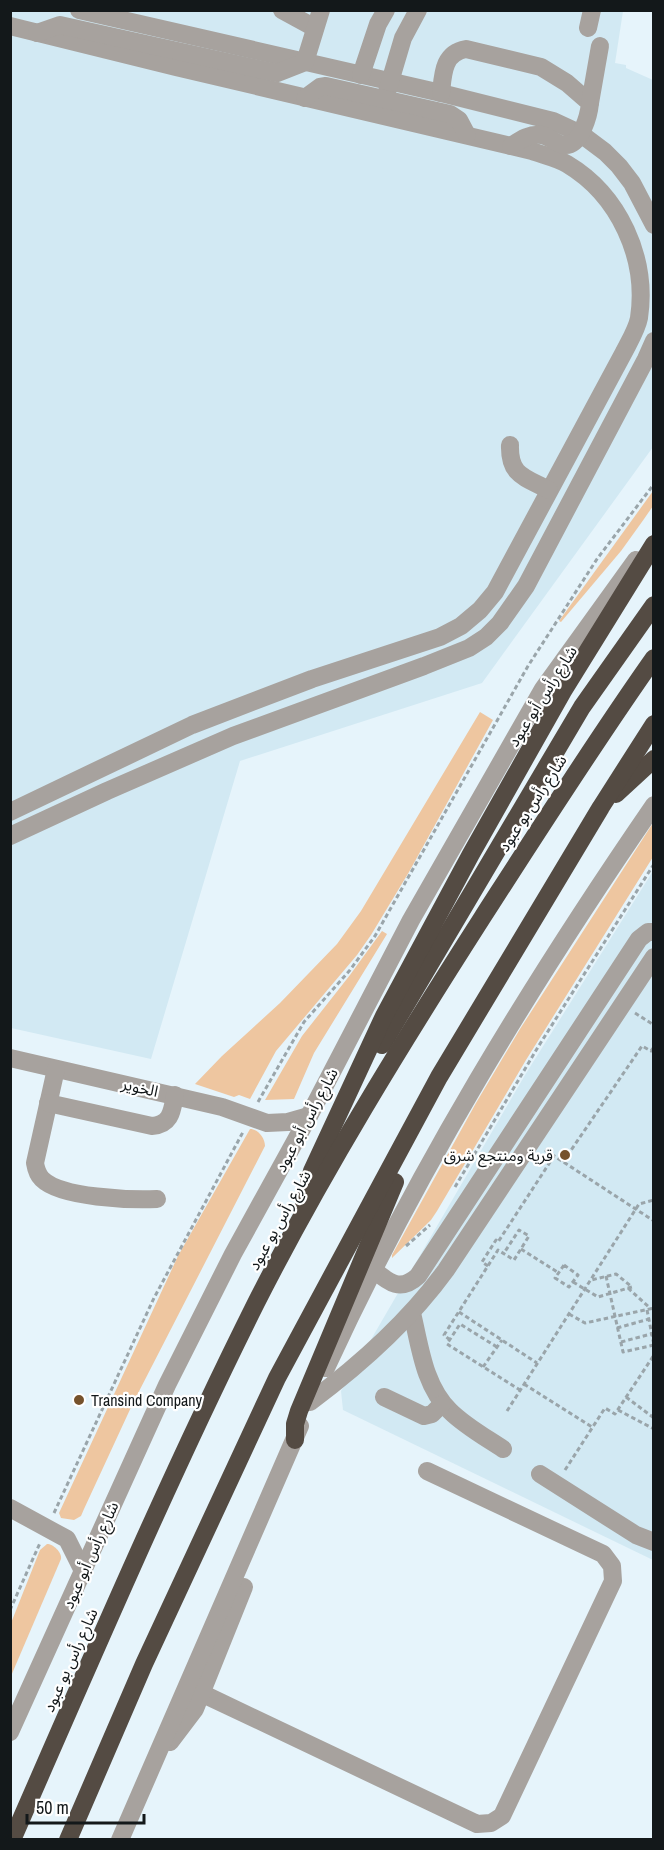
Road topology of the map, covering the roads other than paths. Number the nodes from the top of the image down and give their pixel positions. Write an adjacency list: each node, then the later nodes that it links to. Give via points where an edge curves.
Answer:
1 (80, 10): 9 (street)
2 (282, 10): 5 (street)
3 (386, 10): 10 (street)
4 (418, 10): 11 (street, via 403,38)
5 (319, 16): 9 (street)
6 (10, 26): 7 (street)
7 (37, 33): 9 (street, via 60,26 269,72 282,72); 13 (street)
8 (600, 46): 14 (street)
9 (305, 62): 10 (street)
10 (361, 75): 11 (street)
11 (387, 90): 12 (street); 13 (street, via 326,86); 16 (street, via 450,114 459,120)
12 (441, 93): 14 (street, via 446,63 457,50 466,49 541,67); 15 (street, via 539,116)
13 (305, 98): 16 (street)
14 (590, 103): 15 (street)
15 (581, 134): 17 (street, via 567,145 539,135); 18 (street, via 619,166)
16 (467, 135): 17 (street)
17 (511, 146): 21 (street, via 566,163 595,185 618,214 634,247 640,284 638,320 624,352)
18 (654, 225)
19 (654, 341): 31 (street, via 526,586 486,637 424,666 222,740)
20 (510, 445): 21 (street, via 515,470)
21 (549, 490): 30 (street, via 495,592 461,626 440,637 312,679 192,725)
22 (654, 537): 39 (street, شارع رأس أبو عبود, via 543,689 411,920)
23 (654, 544): 42 (highway, via 563,691 471,854 384,1016)
24 (654, 605): 42 (highway, via 582,707)
25 (654, 658): 46 (highway, شارع رأس بو عبود, via 588,752 418,1019)
26 (654, 724): 29 (highway)
27 (654, 759): 29 (highway)
28 (654, 805): 47 (street, via 547,966 481,1075 422,1176)
29 (601, 807): 36 (highway)
30 (10, 812)
31 (10, 836)
32 (654, 932): 41 (street, via 639,939)
33 (654, 957): 43 (street)
34 (10, 1058): 35 (street, الخوير)
35 (56, 1069): 37 (street, الخوير); 38 (street)
36 (439, 1077): 52 (highway, via 298,1411); 65 (highway, via 277,1378 144,1664)
37 (176, 1095): 38 (street, via 170,1117 165,1123 152,1126); 40 (street, الخوير)
38 (48, 1103): 45 (street, via 35,1162 43,1180 56,1187 101,1197)
39 (309, 1116): 40 (street, الخوير, via 288,1122); 44 (street, شارع رأس أبو عبود)
40 (259, 1119): 44 (street, via 279,1138)
41 (514, 1130): 43 (street); 47 (street, via 418,1276 402,1285 386,1280)
42 (327, 1140): 46 (highway, via 312,1171)
43 (531, 1140): 48 (street, via 446,1270)
44 (287, 1156): 57 (street, شارع رأس أبو عبود, via 167,1385)
45 (157, 1199)
46 (301, 1219): 64 (highway, شارع رأس بو عبود, via 181,1456)
47 (374, 1270): 50 (street)
48 (412, 1313): 50 (street); 51 (street, via 430,1384)
49 (384, 1397): 51 (street, via 424,1416)
50 (310, 1402): 52 (street)
51 (442, 1404): 53 (street, via 464,1424)
52 (295, 1440): 61 (street, via 288,1474); 63 (street)
53 (503, 1449)
54 (427, 1471): 61 (street, via 603,1554 612,1566 613,1581 502,1816 491,1823 477,1824)
55 (540, 1474): 59 (street, via 636,1535)
56 (10, 1508): 58 (street)
57 (103, 1527): 58 (street); 60 (street, شارع رأس أبو عبود)
58 (67, 1539): 60 (street)
59 (654, 1542)
60 (83, 1571): 62 (street, شارع رأس أبو عبود)
61 (201, 1694): 63 (street, via 188,1720)
62 (10, 1732)
63 (157, 1757): 66 (street)
64 (12, 1839)
65 (68, 1839)
66 (120, 1839)

